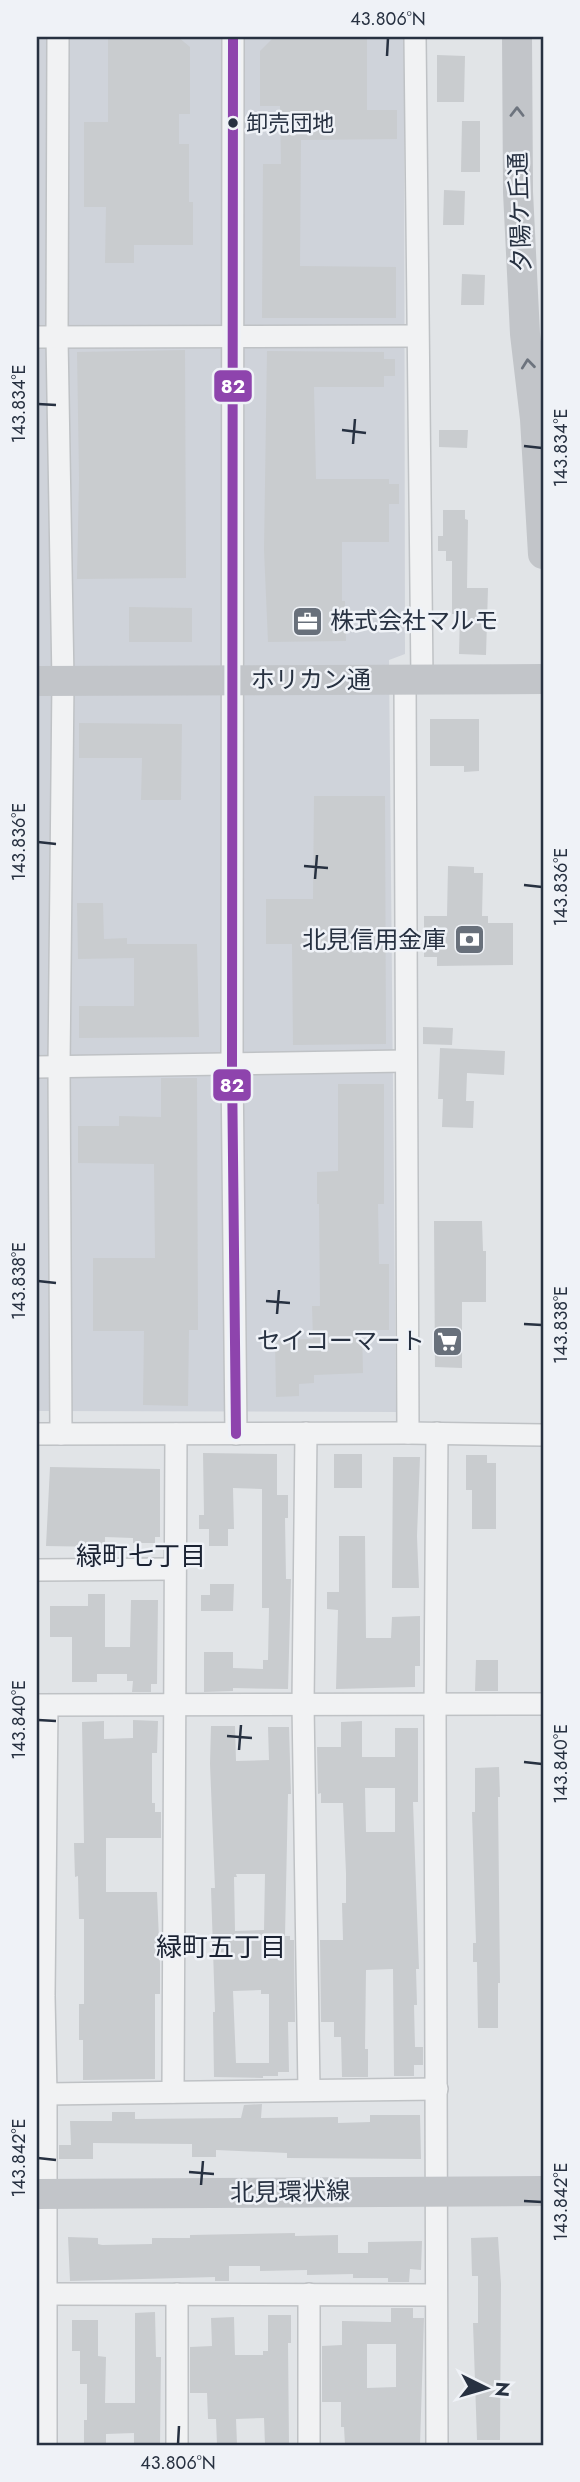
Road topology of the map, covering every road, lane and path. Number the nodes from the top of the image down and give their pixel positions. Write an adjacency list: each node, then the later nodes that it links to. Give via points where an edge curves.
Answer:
1 (58, 37): 7 (street)
2 (233, 37): 6 (street)
3 (415, 37): 5 (street)
4 (517, 37): 8 (street, 夕陽ケ丘通, one-way to 4, via 518,204)
5 (416, 336): 6 (street); 9 (street)
6 (233, 337): 7 (street); 11 (street)
7 (47, 338): 12 (street)
8 (543, 554)
9 (413, 679): 10 (street, ホリカン通); 11 (street, ホリカン通); 13 (street)
10 (543, 679)
11 (233, 680): 12 (street, ホリカン通); 14 (street)
12 (50, 681): 16 (street)
13 (405, 1062): 14 (street); 18 (street)
14 (232, 1065): 16 (street); 23 (street)
15 (37, 1067): 16 (street)
16 (59, 1067): 21 (street)
17 (306, 1433): 18 (street); 23 (street); 27 (street)
18 (408, 1433): 19 (street)
19 (436, 1433): 24 (street); 31 (street)
20 (37, 1434): 21 (street)
21 (61, 1434): 22 (street)
22 (176, 1434): 23 (street); 25 (street)
23 (236, 1434)
24 (543, 1435)
25 (174, 1569): 26 (street); 30 (street)
26 (37, 1570)
27 (303, 1704): 30 (street); 31 (street); 34 (street)
28 (543, 1704): 31 (street)
29 (42, 1705): 30 (street); 32 (street)
30 (173, 1705): 35 (street)
31 (435, 1705): 33 (street)
32 (40, 1996): 36 (street)
33 (437, 2089): 34 (street); 37 (street)
34 (309, 2090): 35 (street)
35 (173, 2092): 36 (street)
36 (46, 2094): 39 (street)
37 (437, 2190): 38 (street, 北見環状線); 39 (street, 北見環状線); 43 (street)
38 (543, 2191)
39 (41, 2194): 40 (street)
40 (46, 2294): 41 (street); 44 (street)
41 (177, 2294): 42 (street); 45 (street)
42 (309, 2294): 43 (street); 46 (street)
43 (436, 2295): 47 (street)
44 (46, 2445)
45 (177, 2445)
46 (309, 2445)
47 (437, 2445)

